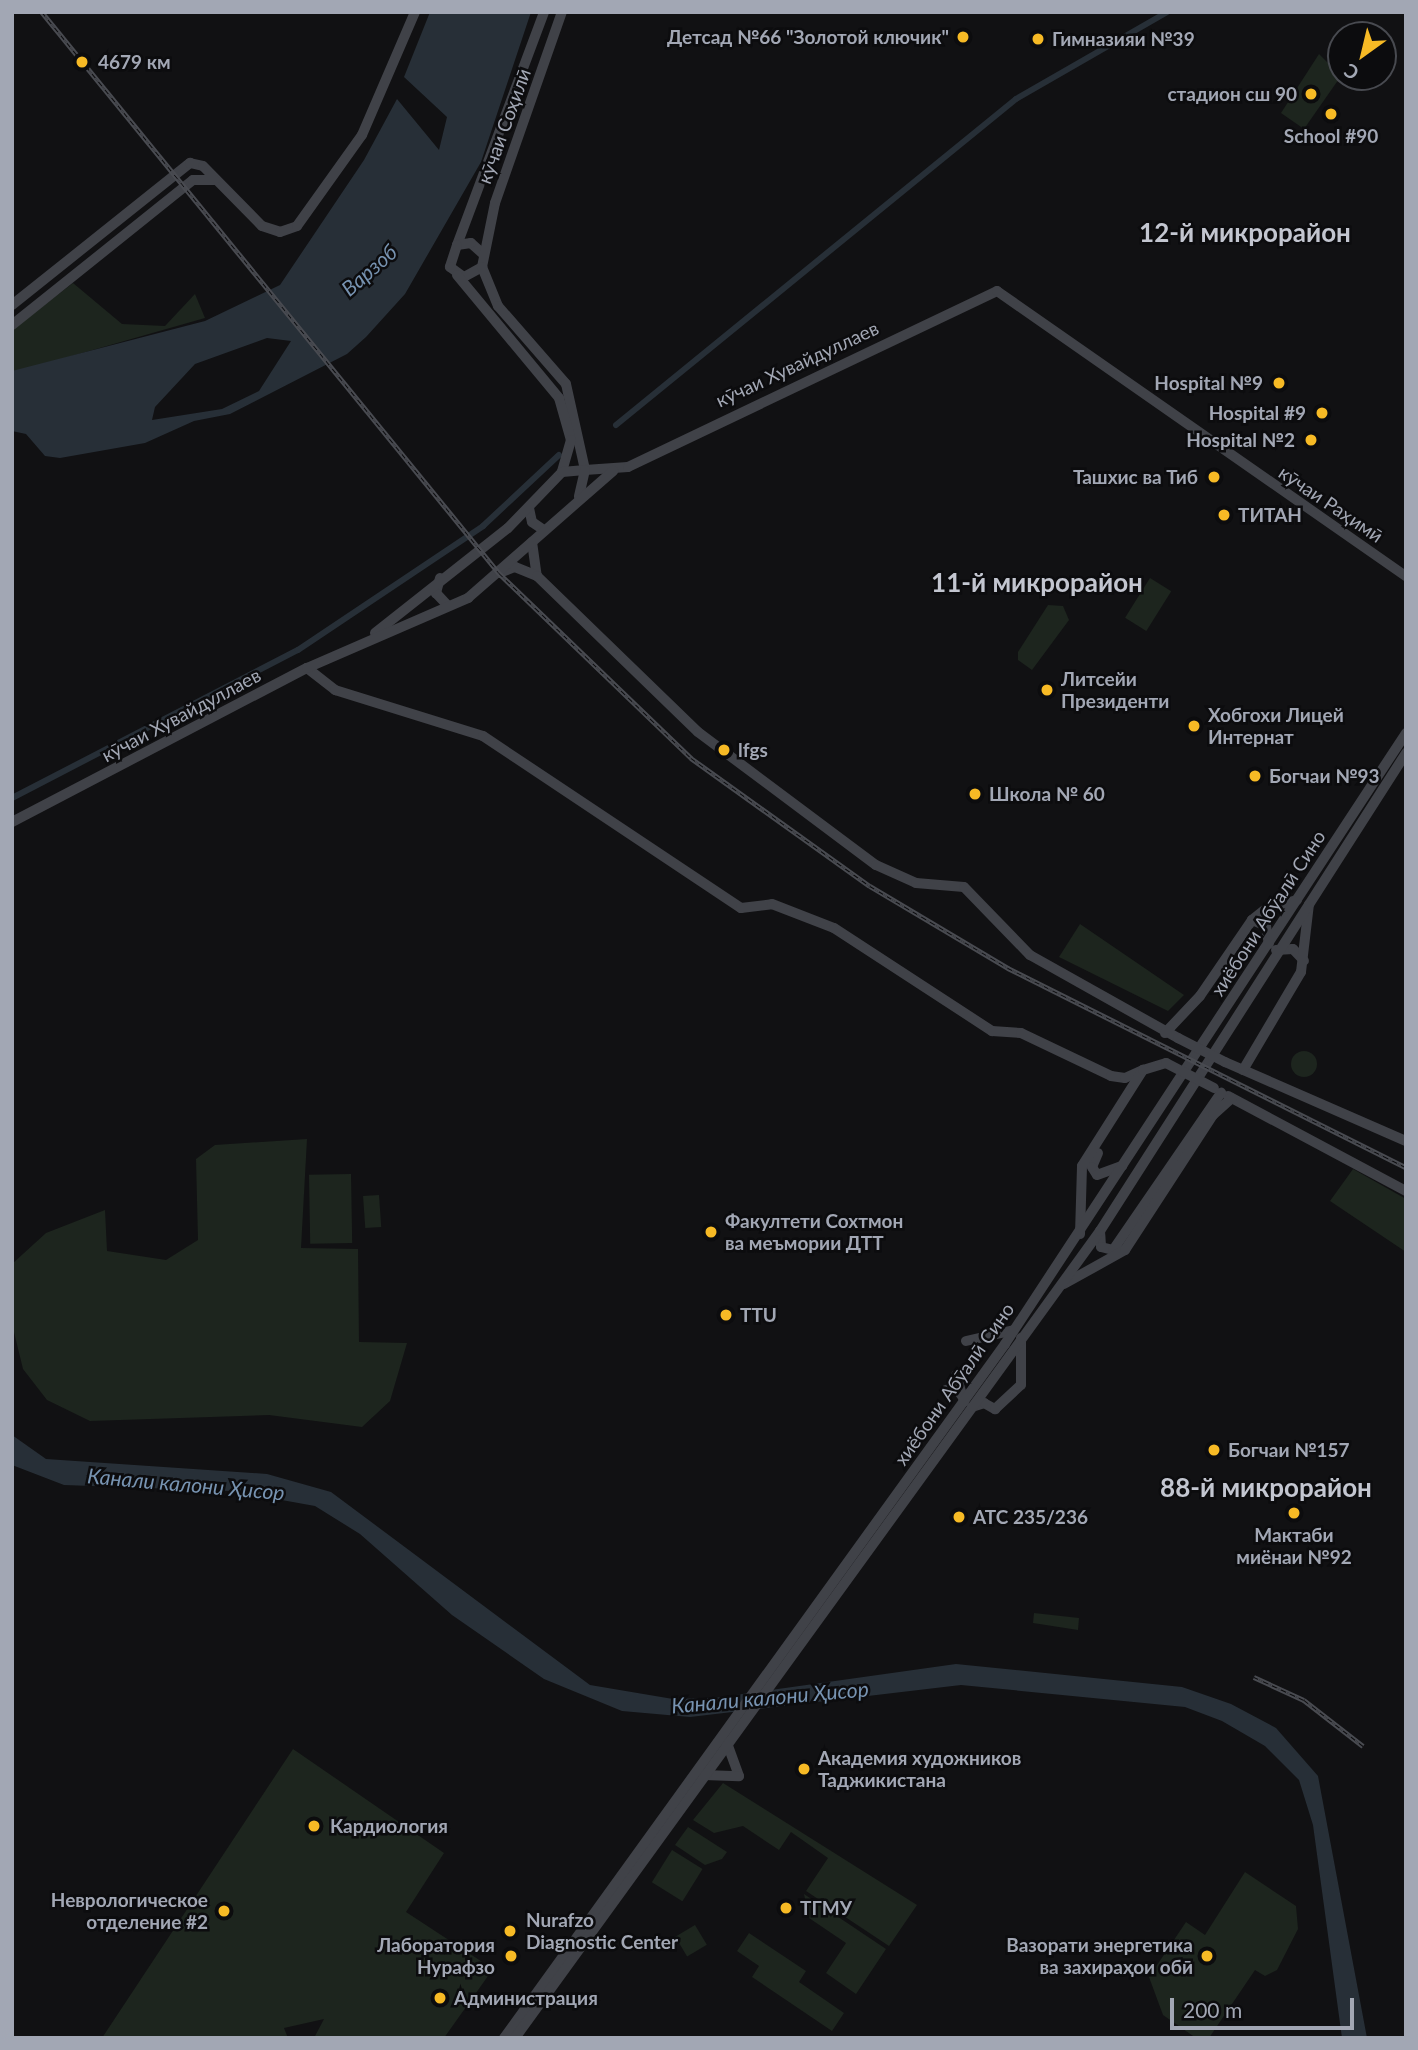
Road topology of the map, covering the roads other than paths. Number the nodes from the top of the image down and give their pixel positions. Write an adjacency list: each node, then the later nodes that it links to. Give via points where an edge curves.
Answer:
1 (415, 12): 6 (street, via 368,123 296,226 280,232 262,226)
2 (544, 12): 4 (street, кӯчаи Соҳилӣ)
3 (562, 12): 5 (street, кӯчаи Соҳилӣ)
4 (509, 117): 5 (street); 7 (street, кӯчаи Соҳилӣ)
5 (524, 122): 8 (street, кӯчаи Соҳилӣ)
6 (215, 180): 10 (street, via 200,164 188,164); 12 (street, via 193,180)
7 (457, 245): 8 (street, via 471,243); 11 (street, кӯчаи Соҳилӣ, via 448,260)
8 (482, 253): 9 (street, кӯчаи Соҳилӣ)
9 (482, 267): 11 (street, via 471,277); 16 (street, кӯчаи Соҳилӣ, via 498,306 566,384)
10 (54, 272): 12 (street); 14 (street)
11 (457, 275): 18 (street, via 559,398 571,440)
12 (63, 285): 15 (street)
13 (997, 291): 17 (street, кӯчаи Хувайдуллаев); 25 (street, кӯчаи Раҳимӣ)
14 (12, 305)
15 (12, 325)
16 (585, 470): 17 (street, кӯчаи Хувайдуллаев); 18 (street, кӯчаи Хувайдуллаев); 19 (street)
17 (613, 471): 19 (street, кӯчаи Хувайдуллаев)
18 (562, 472): 20 (street, кӯчаи Хувайдуллаев)
19 (579, 498): 21 (street, кӯчаи Хувайдуллаев)
20 (529, 508): 21 (street, via 532,522); 26 (street, кӯчаи Хувайдуллаев)
21 (544, 530): 22 (street, кӯчаи Хувайдуллаев)
22 (532, 542): 23 (street, кӯчаи Хувайдуллаев); 24 (street)
23 (499, 573): 24 (street, via 515,567); 27 (street, кӯчаи Хувайдуллаев)
24 (537, 576): 38 (street, via 698,732 766,788 895,878 964,887 1030,955)
25 (1406, 576)
26 (440, 578): 27 (street, via 436,593); 28 (street, кӯчаи Хувайдуллаев)
27 (448, 606): 28 (street, кӯчаи Хувайдуллаев)
28 (367, 639): 29 (street, кӯчаи Хувайдуллаев)
29 (307, 668): 32 (street, кӯчаи Хувайдуллаев); 42 (street, via 335,690 483,736 741,908 772,904 834,928 992,1031 1021,1033)
30 (1406, 733): 33 (street, хиёбони Абӯалӣ Сино)
31 (1406, 753): 34 (street, хиёбони Абӯалӣ Сино)
32 (12, 822)
33 (1297, 900): 35 (street, via 1267,908); 36 (street, хиёбони Абӯалӣ Сино)
34 (1309, 901): 36 (street, хиёбони Абӯалӣ Сино); 37 (street)
35 (1252, 920): 36 (street, via 1266,926); 38 (street, via 1200,996)
36 (1273, 947): 37 (street, via 1293,949); 47 (street, хиёбони Абӯалӣ Сино); 49 (street, хиёбони Абӯалӣ Сино)
37 (1304, 964): 41 (street)
38 (1165, 1033): 41 (street, bridge)
39 (1161, 1063): 40 (street); 43 (street, bridge); 47 (street, via 1092,1167 1104,1177)
40 (1143, 1070): 42 (street); 44 (street)
41 (1243, 1070): 46 (street)
42 (1125, 1078): 44 (street)
43 (1217, 1090): 45 (street); 49 (street, via 1113,1250 1101,1247)
44 (1130, 1093): 50 (street, via 1082,1166)
45 (1233, 1098): 48 (street); 51 (street, via 1213,1115 1125,1250)
46 (1406, 1142)
47 (1126, 1164): 50 (street, хиёбони Абӯалӣ Сино)
48 (1406, 1191)
49 (1100, 1231): 51 (street, хиёбони Абӯалӣ Сино)
50 (1080, 1234): 52 (street, хиёбони Абӯалӣ Сино)
51 (1056, 1290): 52 (street, хиёбони Абӯалӣ Сино)
52 (1018, 1334): 53 (street); 56 (street, хиёбони Абӯалӣ Сино); 56 (street, via 1021,1385 995,1409 980,1402)
53 (966, 1341)
54 (956, 1375): 56 (street)
55 (946, 1390): 56 (street, via 958,1388)
56 (967, 1406): 57 (street, хиёбони Абӯалӣ Сино)
57 (727, 1737): 58 (street, хиёбони Абӯалӣ Сино); 58 (street, via 739,1776); 59 (street, хиёбони Абӯалӣ Сино)
58 (704, 1775): 60 (street, хиёбони Абӯалӣ Сино)
59 (504, 2038)
60 (515, 2038)

